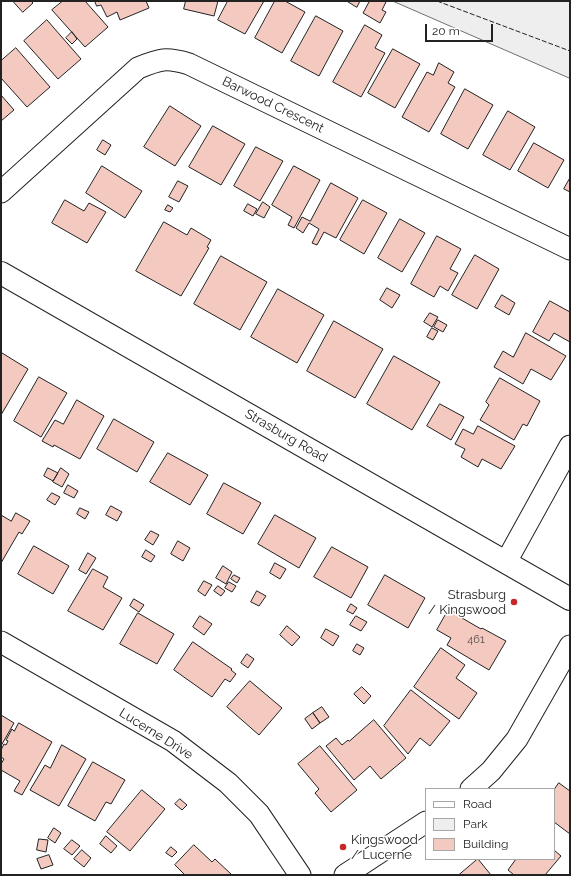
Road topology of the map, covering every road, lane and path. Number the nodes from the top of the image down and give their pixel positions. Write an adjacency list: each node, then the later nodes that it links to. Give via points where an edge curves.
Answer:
1 (1, 192): 2 (street, Barwood Crescent, via 138,68 158,60 176,60 190,64)
2 (570, 249)
3 (1, 273): 5 (street, Strasburg Road)
4 (570, 446): 5 (street)
5 (506, 562): 6 (street, Strasburg Road)
6 (570, 599)
7 (1, 642): 11 (street, Lucerne Drive, via 173,741 228,783 259,814)
8 (570, 646): 9 (street, via 517,739 491,771)
9 (472, 788)
10 (425, 823): 12 (street)
11 (300, 875)
12 (345, 875)

